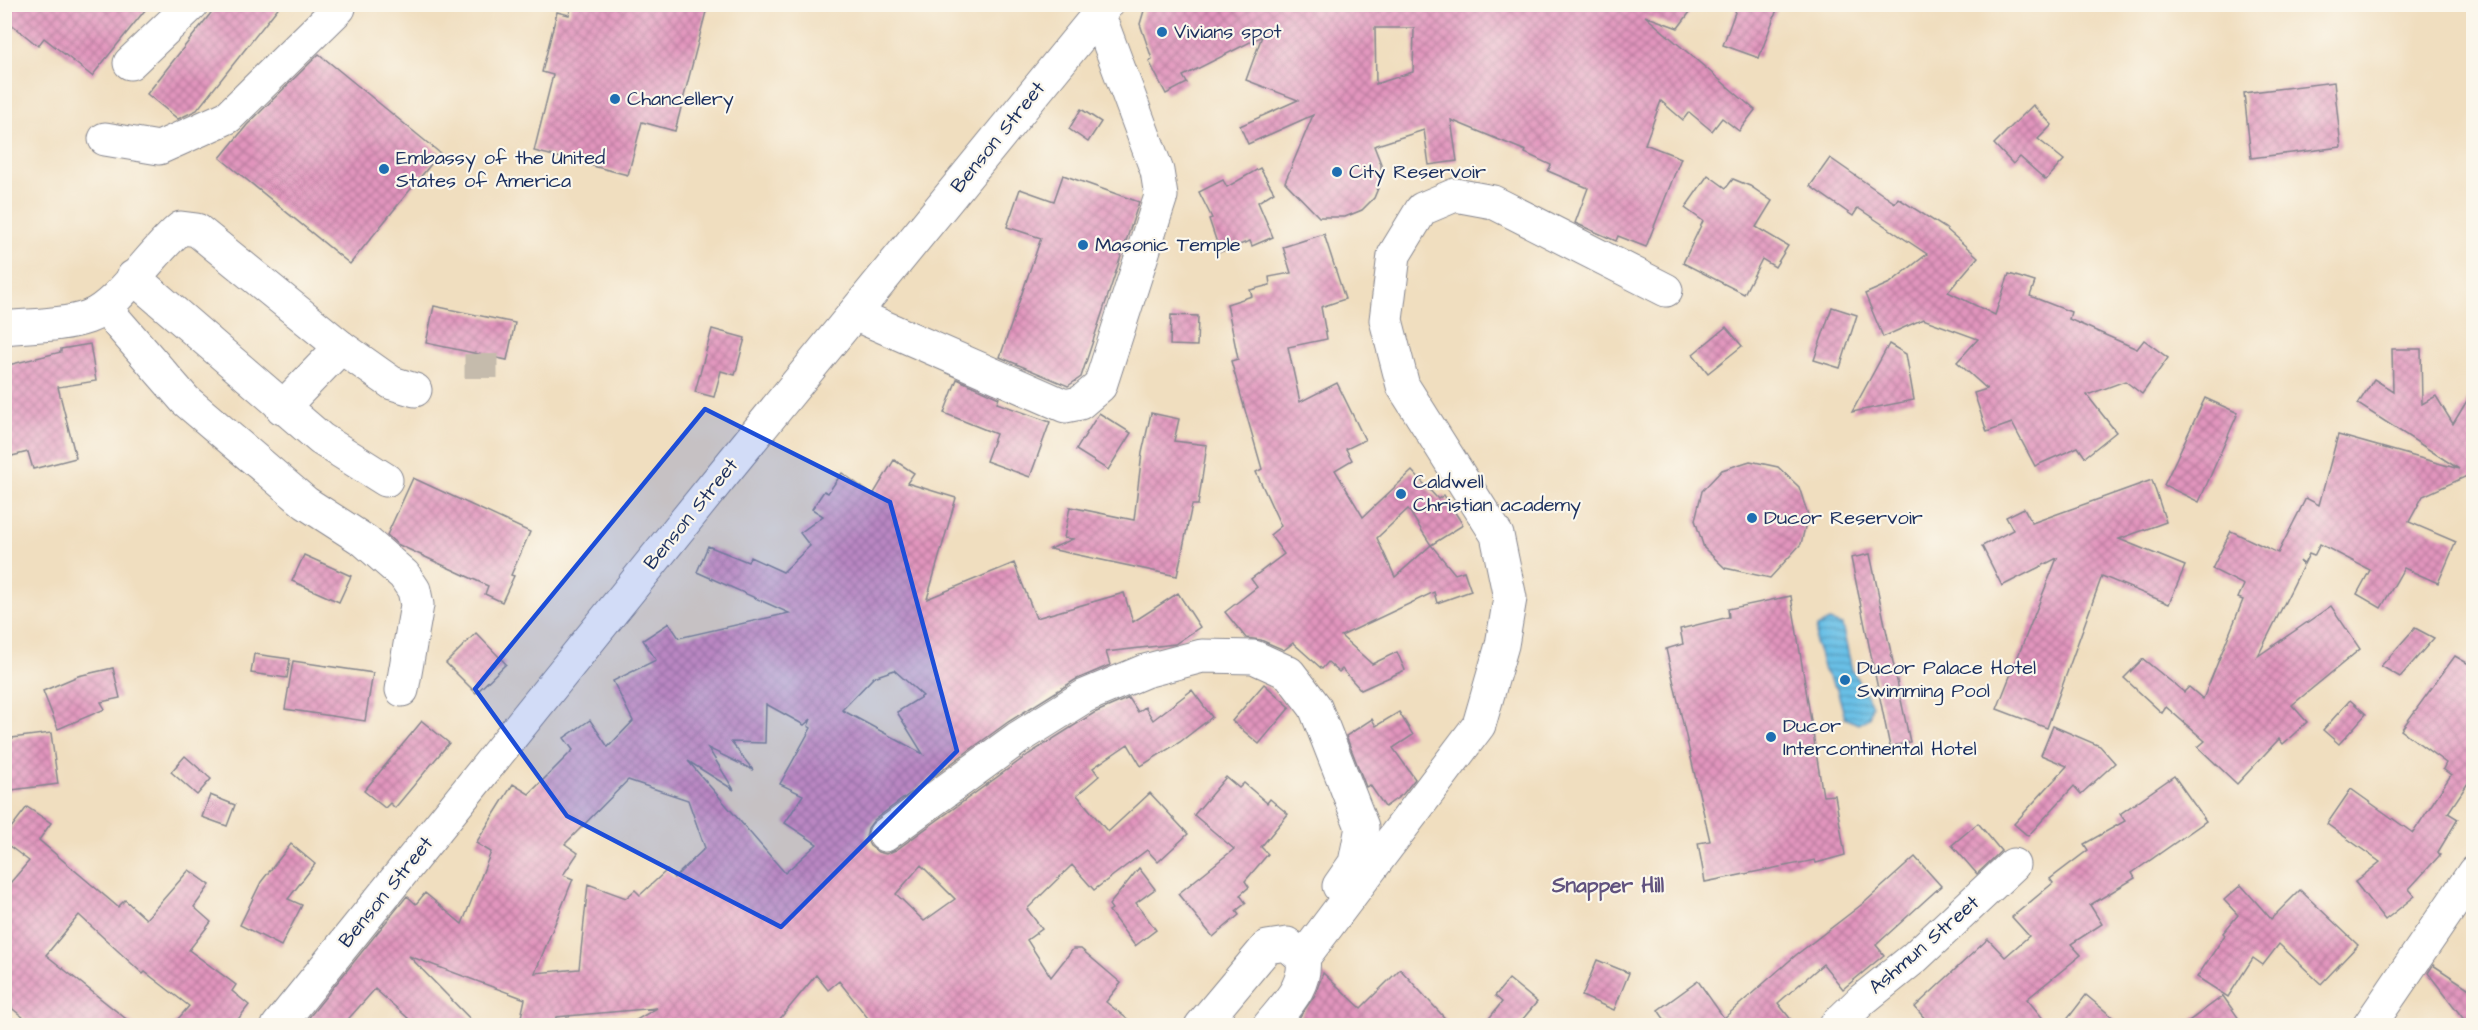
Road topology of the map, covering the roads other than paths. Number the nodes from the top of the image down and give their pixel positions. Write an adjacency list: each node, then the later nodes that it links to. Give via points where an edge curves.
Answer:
1 (192, 4): 4 (street)
2 (339, 8): 5 (street, via 228,117 159,148)
3 (1103, 9): 9 (street, Benson Street); 9 (street, via 1154,162 1161,196 1100,386 1080,403 1065,406)
4 (130, 63)
5 (105, 139)
6 (133, 277): 8 (street); 11 (street, via 166,239 181,228 197,230); 13 (street)
7 (1666, 290): 19 (street, via 1493,202 1455,195 1422,209 1394,255 1386,320 1403,386 1497,535 1510,597 1502,645 1479,725)
8 (105, 308): 10 (street, via 88,317); 15 (street, via 185,400 306,503 365,541 404,575 414,590 417,605)
9 (854, 314): 20 (street, Benson Street)
10 (4, 328)
11 (340, 347): 12 (street, via 392,383); 13 (street)
12 (415, 390)
13 (282, 408): 14 (street, via 321,439)
14 (386, 480)
15 (402, 690)
16 (885, 835): 19 (street, via 1018,738 1084,696 1145,671 1202,656 1254,657 1289,673 1315,707 1362,827 1355,862)
17 (2013, 865): 23 (street, Ashmun Street)
18 (2474, 872): 24 (street)
19 (1300, 954): 21 (street, via 1287,944 1267,947); 22 (street, via 1303,979)
20 (278, 1026)
21 (1201, 1026)
22 (1269, 1026)
23 (1835, 1026)
24 (2369, 1026)

